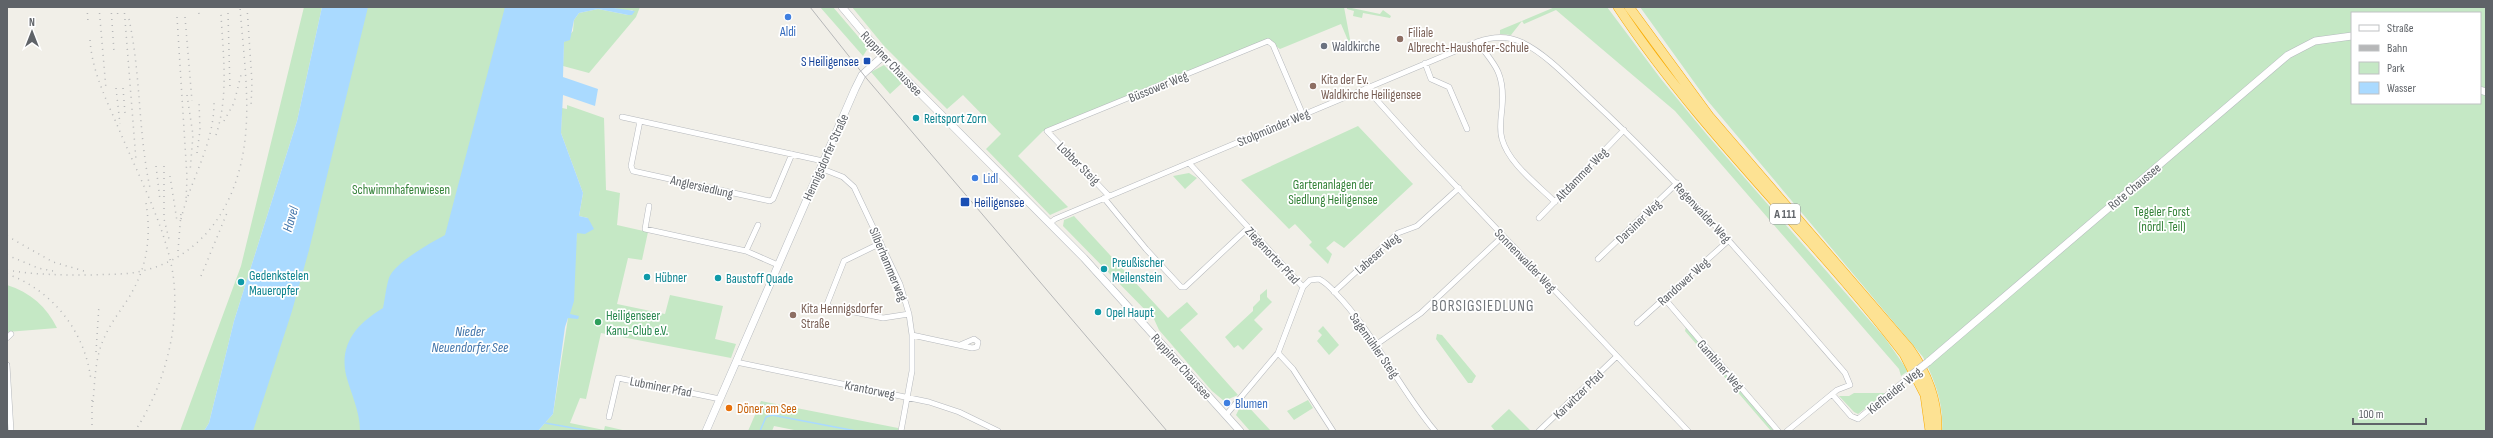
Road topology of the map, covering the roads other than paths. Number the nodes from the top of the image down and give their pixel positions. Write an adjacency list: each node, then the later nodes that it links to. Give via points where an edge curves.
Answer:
1 (842, 7): 7 (main road, Ruppiner Chaussee)
2 (1618, 7): 65 (highway, A 111, via 1695,110 1904,354 1925,395)
3 (1629, 7): 66 (highway, A 111, via 1709,116 1909,348 1922,366 1931,390)
4 (2351, 36): 46 (main road, Rote Chaussee, via 2316,40 2288,55)
5 (1477, 42): 6 (street, Stolpmünder Weg, via 1500,37); 8 (street, Stolpmünder Weg); 23 (street, via 1502,78 1500,126 1506,150)
6 (1522, 42): 14 (street, Regenwalder Weg, via 1570,80)
7 (883, 56): 17 (main road, Hennigsdorfer Straße, via 862,75); 26 (main road, Ruppiner Chaussee)
8 (1425, 63): 9 (street, Stolpmünder Weg); 13 (street, via 1430,79 1449,87)
9 (1366, 88): 10 (street, Stolpmünder Weg); 21 (street, Sonnenwalder Weg)
10 (1303, 115): 15 (street, Büssower Weg, via 1273,45 1268,40); 18 (street, Stolpmünder Weg)
11 (622, 117): 12 (street)
12 (640, 121): 16 (street); 16 (street, Anglersiedlung, via 631,166 633,171 761,200 773,199)
13 (1466, 129)
14 (1624, 130): 20 (street, Regenwalder Weg); 23 (street, Altdammer Weg)
15 (1047, 131): 22 (street, Lobber Steig)
16 (792, 154): 17 (street)
17 (823, 161): 19 (main road, Hennigsdorfer Straße)
18 (1189, 163): 22 (street, Stolpmünder Weg); 28 (street, Ziegenorter Pfad)
19 (820, 168): 31 (street, Silberhammerweg, via 843,177 854,186); 34 (main road, Hennigsdorfer Straße)
20 (1677, 183): 30 (street, Regenwalder Weg); 33 (street, Darsiner Weg)
21 (1459, 188): 29 (street, Sonnenwalder Weg); 36 (street, Labeser Weg, via 1417,226 1398,233)
22 (1107, 197): 26 (street, Stolpmünder Weg, via 1055,218); 28 (street, Lobber Steig, via 1146,249 1181,287 1185,287)
23 (1555, 202): 25 (street, Altdammer Weg)
24 (649, 206): 32 (street, via 645,228)
25 (1539, 218)
26 (1050, 223): 52 (main road, Ruppiner Chaussee)
27 (758, 225): 32 (street)
28 (1248, 228): 35 (street, Ziegenorter Pfad)
29 (1503, 236): 41 (street, via 1421,313); 44 (street, Sonnenwalder Weg)
30 (1729, 240): 37 (street, Randower Weg); 49 (street, Regenwalder Weg, via 1845,373 1850,385 1844,385)
31 (881, 243): 38 (street, Silberhammerweg, via 900,284); 38 (street, via 844,261 827,304 830,307 878,318)
32 (746, 251): 34 (street)
33 (1598, 259)
34 (778, 265): 45 (main road, Hennigsdorfer Straße)
35 (1303, 287): 36 (street, Sagemühler Steig, via 1310,280 1319,279); 43 (street, Ziegenorter Pfad)
36 (1334, 292): 41 (street, Sagemühler Steig)
37 (1664, 298): 39 (street, Randower Weg); 63 (street, Gambiner Weg)
38 (909, 314): 40 (street, Silberhammerweg)
39 (1637, 323)
40 (912, 335): 42 (street); 50 (street, Silberhammerweg, via 912,371)
41 (1377, 344): 60 (street, Sagemühler Steig, via 1419,412)
42 (960, 345)
43 (1278, 352): 52 (street, Ziegenorter Pfad); 59 (street, via 1293,369)
44 (1617, 356): 61 (street, Karwitzer Pfad); 62 (street, Sonnenwalder Weg)
45 (736, 362): 50 (street, Krantorweg); 51 (main road, Hennigsdorfer Straße)
46 (1928, 362): 48 (main road, Kiefheider Weg, bridge)
47 (7, 364): 54 (street)
48 (1909, 377): 49 (street, Kiefheider Weg, via 1858,419 1851,416)
49 (1832, 394): 64 (street)
50 (908, 397): 56 (street, Silberhammerweg); 57 (street, Krantorweg, via 951,409)
51 (720, 399): 53 (street, Lubminer Pfad, via 618,378); 55 (main road, Hennigsdorfer Straße)
52 (1226, 415): 58 (main road, Ruppiner Chaussee)
53 (609, 417)
54 (11, 431)
55 (706, 431)
56 (901, 431)
57 (998, 431)
58 (1240, 431)
59 (1333, 431)
60 (1436, 431)
61 (1539, 431)
62 (1688, 431)
63 (1778, 431)
64 (1787, 431)
65 (1930, 431)
66 (1937, 431)

